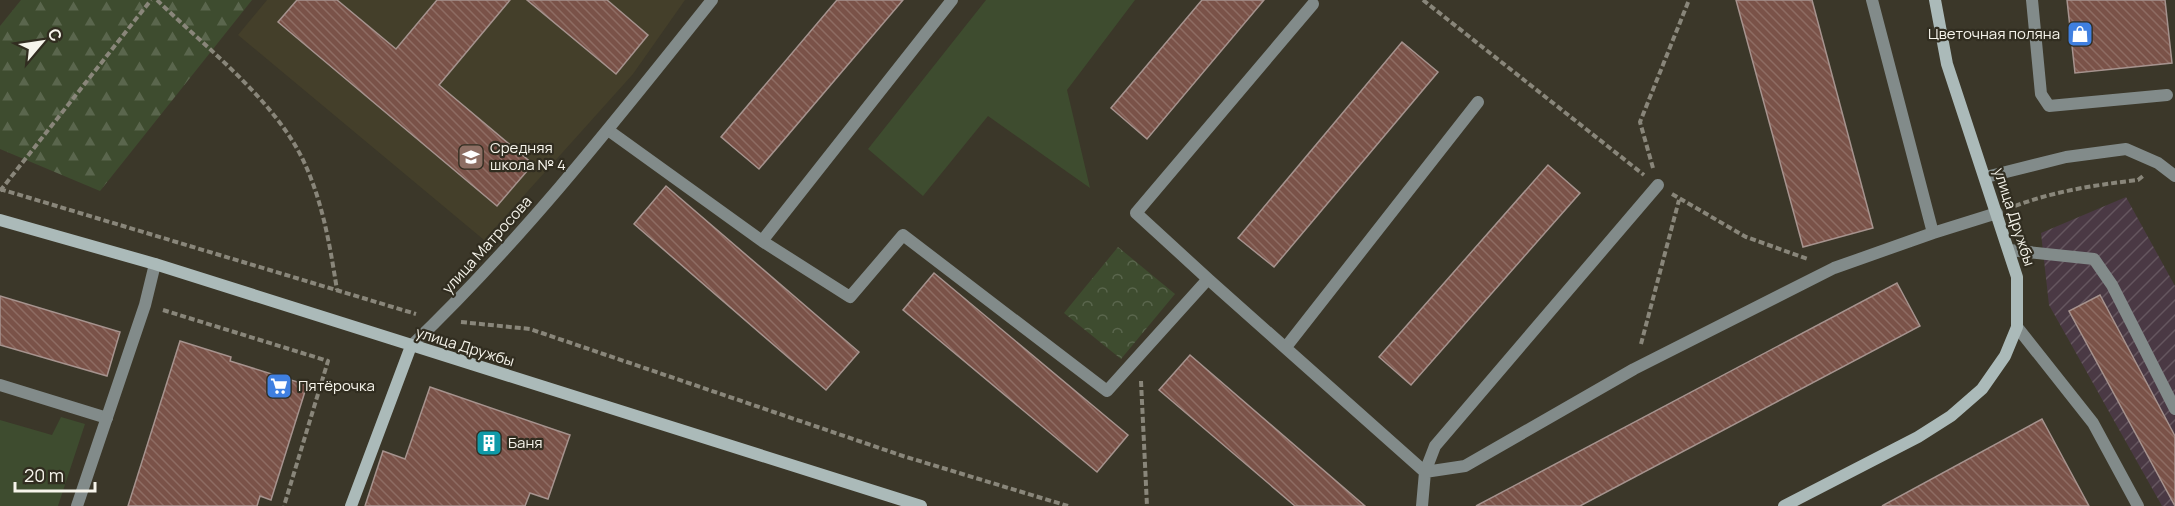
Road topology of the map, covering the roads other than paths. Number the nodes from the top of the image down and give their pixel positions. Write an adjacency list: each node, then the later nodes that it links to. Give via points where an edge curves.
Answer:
1 (712, 0): 9 (street, улица Матросова)
2 (952, 0): 16 (street)
3 (1872, 0): 15 (street)
4 (1935, 0): 11 (street, улица Дружбы, via 1947,64)
5 (2032, 0): 7 (street, via 2042,94 2049,106)
6 (1313, 4): 19 (street, via 1136,213)
7 (2168, 95)
8 (1479, 102): 22 (street)
9 (608, 130): 16 (street); 21 (street, улица Матросова, via 521,232)
10 (2175, 176): 11 (street, via 2126,149 2066,157)
11 (1986, 177): 13 (street, улица Дружбы)
12 (1658, 185): 26 (street, via 1435,446)
13 (1997, 213): 15 (street); 17 (street, улица Дружбы)
14 (0, 220): 18 (street, улица Дружбы)
15 (1933, 233): 26 (street, via 1834,268 1634,369 1465,466)
16 (762, 241): 19 (street, via 850,297 903,235 1107,391)
17 (2009, 250): 20 (street, улица Дружбы, via 2017,277); 24 (street, via 2094,259 2112,285)
18 (155, 264): 21 (street, улица Дружбы); 25 (street)
19 (1208, 279): 22 (street)
20 (2017, 327): 31 (street, улица Дружбы, via 2005,356 1982,389 1951,416); 32 (street, via 2093,423)
21 (411, 346): 28 (street, улица Матросова); 29 (street, улица Дружбы)
22 (1286, 347): 26 (street)
23 (0, 385): 25 (street)
24 (2175, 409)
25 (107, 418): 27 (street)
26 (1425, 472): 30 (street)
27 (77, 506)
28 (351, 506)
29 (921, 506)
30 (1422, 506)
31 (1784, 506)
32 (2138, 506)

